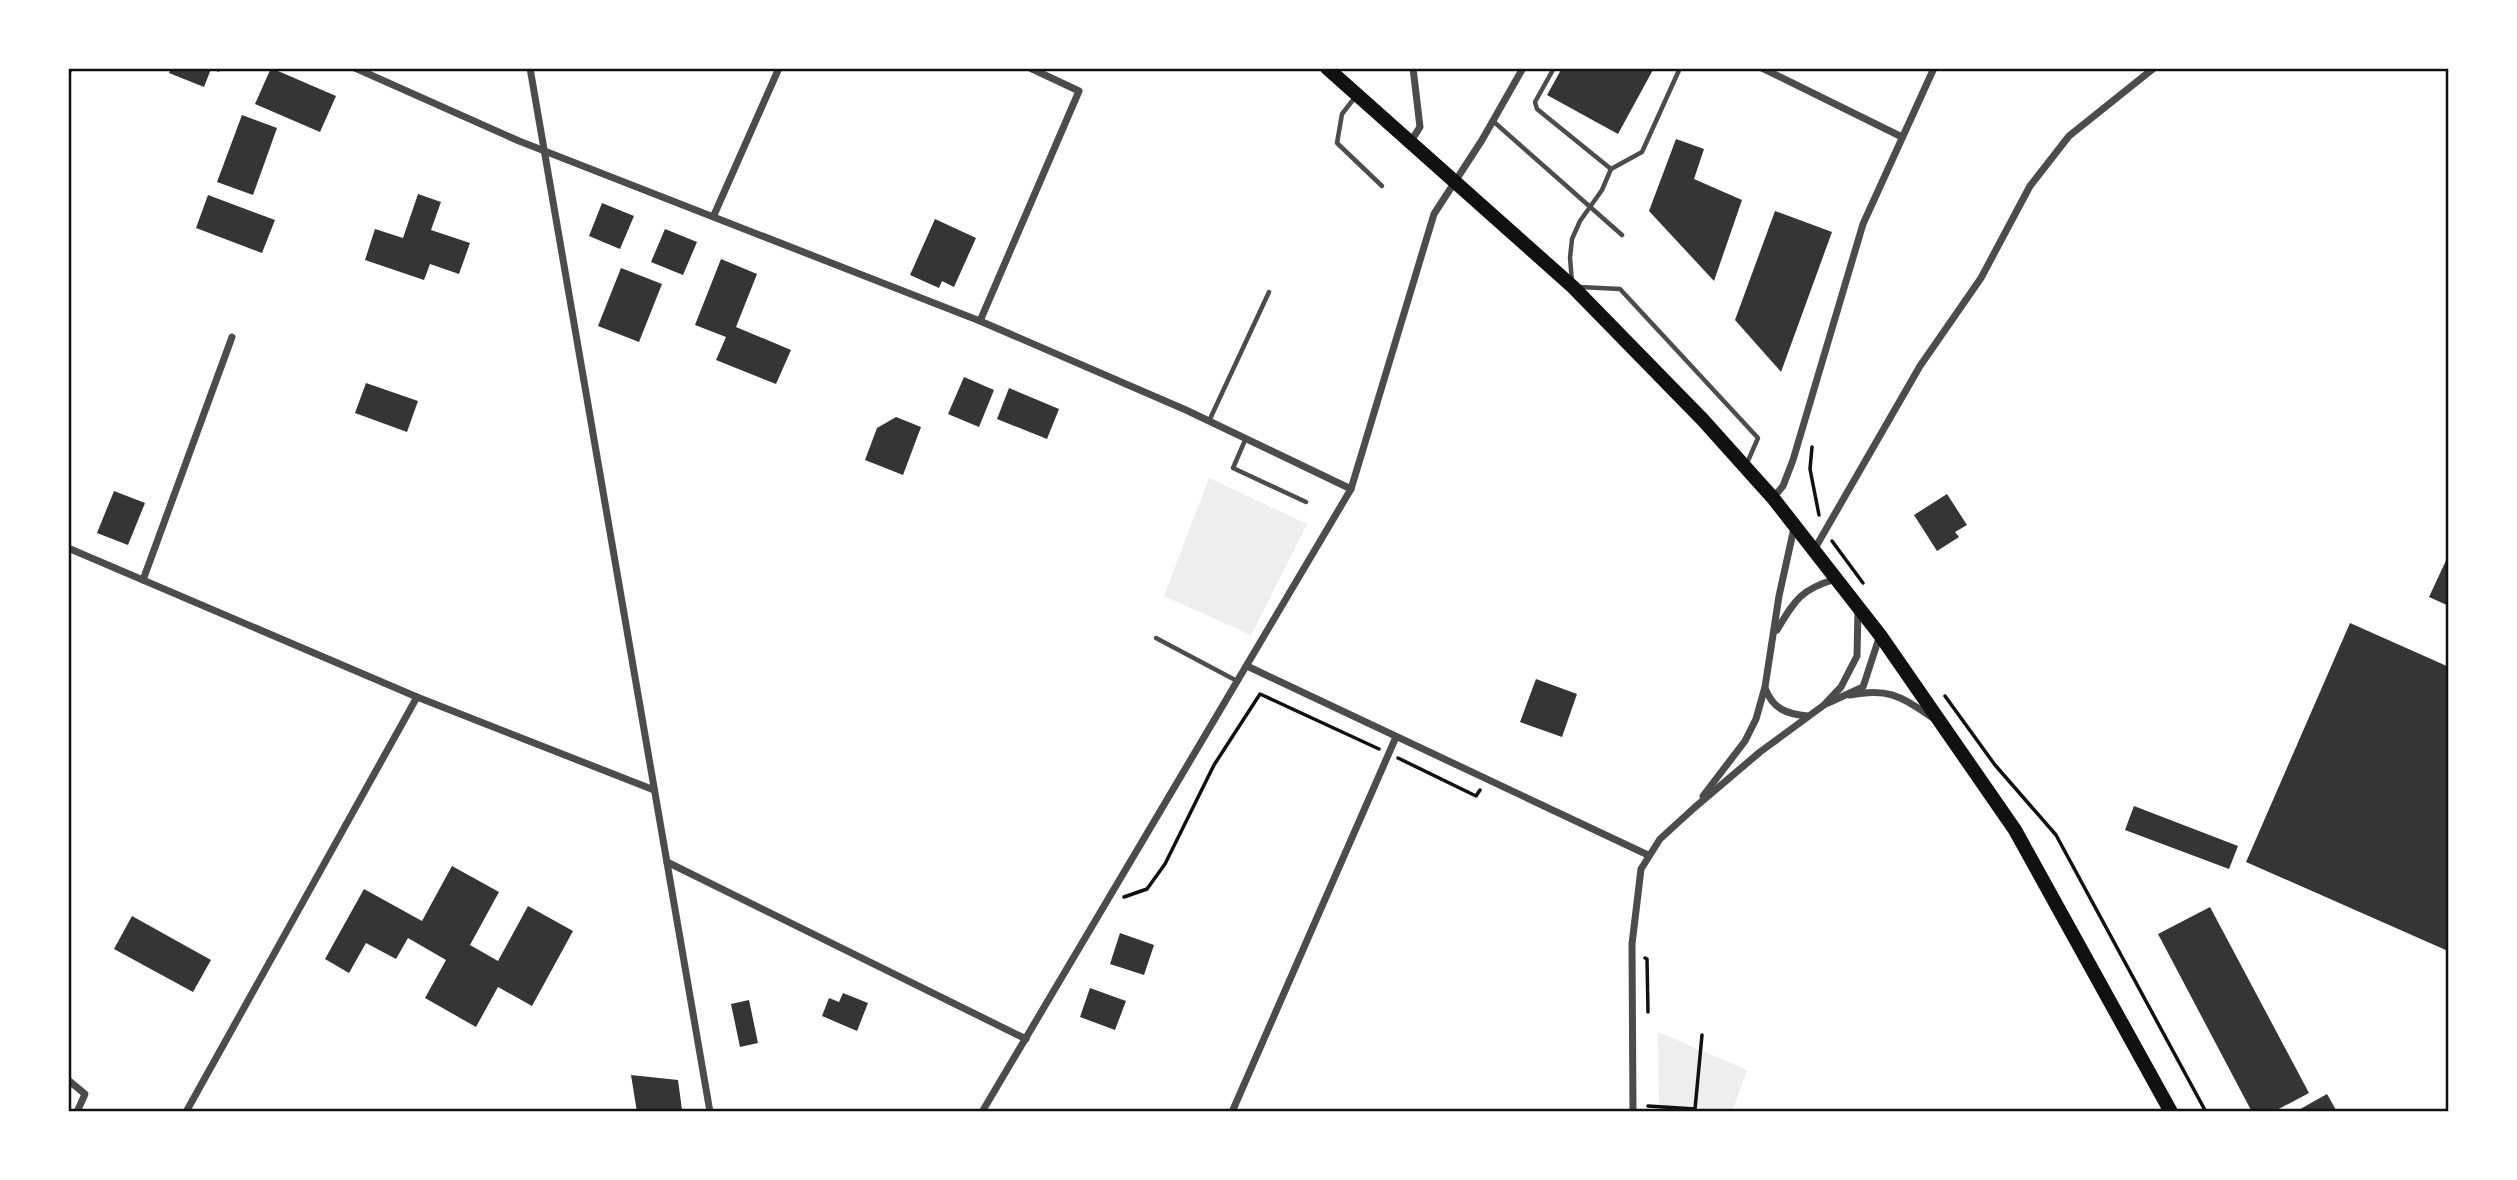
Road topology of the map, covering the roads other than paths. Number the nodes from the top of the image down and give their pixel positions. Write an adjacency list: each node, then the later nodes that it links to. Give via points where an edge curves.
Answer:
1 (355, 68): 17 (street)
2 (530, 68): 17 (street)
3 (779, 68): 22 (street)
4 (1030, 68): 26 (street, via 1079,91)
5 (1327, 68): 13 (main road)
6 (1413, 68): 16 (street, via 1420,127)
7 (1523, 68): 14 (street)
8 (1554, 68): 18 (lane, via 1535,102 1537,109)
9 (1680, 68): 18 (lane, via 1642,152)
10 (1762, 68): 15 (street)
11 (1934, 68): 15 (street)
12 (2154, 68): 36 (street, via 2069,136 2030,186 1981,278 1920,366)
13 (1357, 94): 16 (main road); 20 (lane, via 1342,114 1336,143)
14 (1493, 121): 19 (street); 21 (lane)
15 (1902, 137): 32 (street, via 1863,224 1793,460)
16 (1410, 141): 19 (main road)
17 (544, 149): 22 (street); 52 (street)
18 (1611, 169): 21 (lane)
19 (1454, 179): 24 (main road); 31 (street, via 1434,214)
20 (1382, 186)
21 (1590, 207): 23 (lane); 24 (lane, via 1572,239)
22 (714, 215): 26 (street)
23 (1622, 235)
24 (1573, 287): 30 (main road); 30 (lane, via 1620,289 1758,438)
25 (1269, 292): 28 (lane)
26 (980, 321): 28 (street)
27 (232, 337): 38 (street)
28 (1209, 421): 29 (street)
29 (1246, 438): 31 (street); 33 (lane, via 1233,468)
30 (1746, 467): 32 (main road)
31 (1351, 489): 43 (street)
32 (1773, 498): 34 (main road)
33 (1306, 502)
34 (1794, 525): 36 (main road); 40 (street)
35 (68, 548): 38 (street)
36 (1814, 550): 37 (main road)
37 (1837, 579): 39 (main road); 40 (street, via 1803,592)
38 (143, 580): 47 (street)
39 (1857, 604): 41 (main road); 48 (street, via 1857,656 1841,687)
40 (1774, 634): 45 (street)
41 (1880, 635): 46 (street, via 1863,687); 50 (main road)
42 (1156, 638): 44 (lane)
43 (1247, 666): 44 (street); 51 (street)
44 (1238, 681): 56 (street)
45 (1765, 687): 49 (street, via 1770,702 1788,714); 53 (street, via 1745,741)
46 (1850, 695): 48 (street); 50 (street, via 1876,690 1904,699)
47 (417, 696): 52 (street); 59 (street)
48 (1824, 705): 49 (street)
49 (1808, 716): 53 (street)
50 (1947, 727): 64 (main road, via 2015,830)
51 (1396, 737): 54 (street); 62 (street)
52 (654, 790): 55 (street)
53 (1694, 808): 54 (street)
54 (1648, 855): 63 (street, via 1637,886 1632,944)
55 (667, 862): 56 (street); 60 (street)
56 (1026, 1039): 61 (street)
57 (68, 1080): 58 (street, via 85,1094)
58 (77, 1112)
59 (186, 1112)
60 (710, 1112)
61 (982, 1112)
62 (1232, 1112)
63 (1633, 1112)
64 (2171, 1112)

